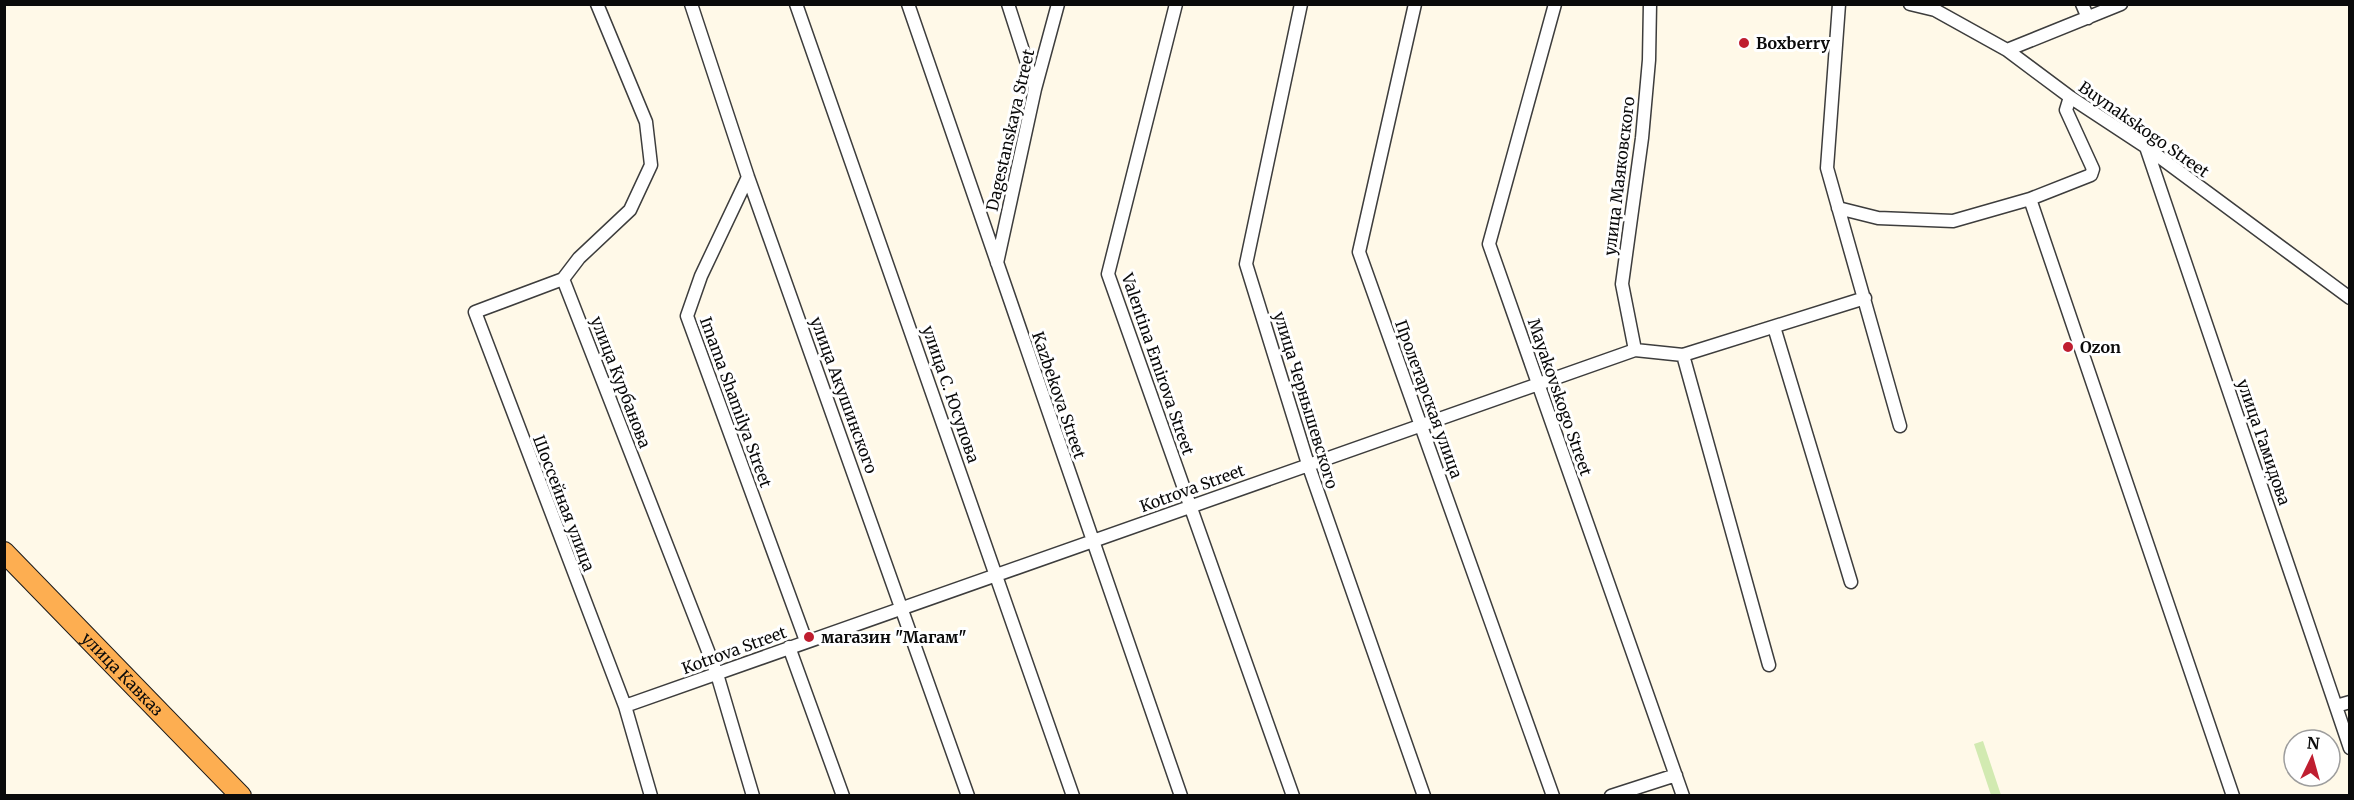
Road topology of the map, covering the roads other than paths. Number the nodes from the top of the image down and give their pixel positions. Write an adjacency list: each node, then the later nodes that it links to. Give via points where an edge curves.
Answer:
1 (597, 4): 27 (street, via 646,122 651,165 630,210 579,258)
2 (691, 4): 23 (street, улица Акушинского)
3 (796, 4): 40 (street, улица С. Юсупова)
4 (908, 4): 26 (street, Kazbekova Street)
5 (1008, 4): 20 (street)
6 (1058, 4): 20 (street, Dagestanskaya Street)
7 (1176, 4): 37 (street, Valentina Emirova Street, via 1108,274)
8 (1301, 4): 36 (street, улица Чернышевского, via 1246,264)
9 (1415, 4): 34 (street, Пролетарская улица, via 1359,252)
10 (1555, 4): 33 (street, Mayakovskogo Street, via 1489,244)
11 (1650, 4): 31 (street, улица Маяковского, via 1650,60 1622,284)
12 (1839, 4): 25 (street, via 1827,168)
13 (1911, 4): 18 (street, Buynakskogo Street, via 1935,10)
14 (1939, 4): 18 (street)
15 (2082, 4): 17 (street)
16 (2121, 4): 17 (street)
17 (2088, 18): 19 (street)
18 (1952, 20): 19 (street, Buynakskogo Street)
19 (2007, 50): 21 (street, Buynakskogo Street)
20 (1035, 89): 26 (street, Dagestanskaya Street)
21 (2070, 97): 22 (street, Buynakskogo Street); 24 (street, via 2066,110 2093,173)
22 (2146, 147): 29 (street, Buynakskogo Street); 49 (street, улица Гамидова)
23 (748, 177): 42 (street, улица Акушинского); 43 (street, Imama Shamilya Street, via 701,276 687,316)
24 (2030, 199): 25 (street, via 1953,221 1878,218); 64 (street)
25 (1838, 208): 28 (street)
26 (997, 264): 38 (street, Kazbekova Street)
27 (563, 279): 46 (street, улица Курбанова); 48 (street, Шоссейная улица, via 475,312)
28 (1865, 298): 30 (street, Kotrova Street); 35 (street)
29 (2349, 298)
30 (1774, 327): 32 (street, Kotrova Street); 41 (street)
31 (1635, 350): 32 (street, Kotrova Street); 33 (street, Kotrova Street)
32 (1683, 355): 45 (street)
33 (1538, 383): 34 (street, Kotrova Street); 51 (street, Mayakovskogo Street)
34 (1421, 424): 36 (street, Kotrova Street); 61 (street, Пролетарская улица)
35 (1900, 426)
36 (1308, 464): 37 (street, Kotrova Street); 60 (street, улица Чернышевского)
37 (1190, 506): 38 (street, Kotrova Street); 59 (street, Valentina Emirova Street)
38 (1092, 540): 40 (street, Kotrova Street); 58 (street, Kazbekova Street)
39 (4, 552): 52 (highway, улица Кавказ)
40 (996, 574): 42 (street, Kotrova Street); 57 (street, улица С. Юсупова)
41 (1851, 582)
42 (902, 608): 43 (street, Kotrova Street); 56 (street, улица Акушинского)
43 (806, 641): 44 (street, Kotrova Street)
44 (789, 647): 46 (street, Kotrova Street); 55 (street)
45 (1769, 665)
46 (717, 674): 48 (street, Kotrova Street); 54 (street, улица Курбанова)
47 (2349, 702): 49 (street)
48 (625, 706): 53 (street, Шоссейная улица)
49 (2336, 706): 50 (street, улица Гамидова)
50 (2349, 748)
51 (1676, 775): 62 (street); 63 (street, Mayakovskogo Street)
52 (241, 795)
53 (651, 795)
54 (753, 795)
55 (843, 795)
56 (968, 795)
57 (1073, 795)
58 (1181, 795)
59 (1293, 795)
60 (1424, 795)
61 (1553, 795)
62 (1611, 795)
63 (1683, 795)
64 (2233, 795)

